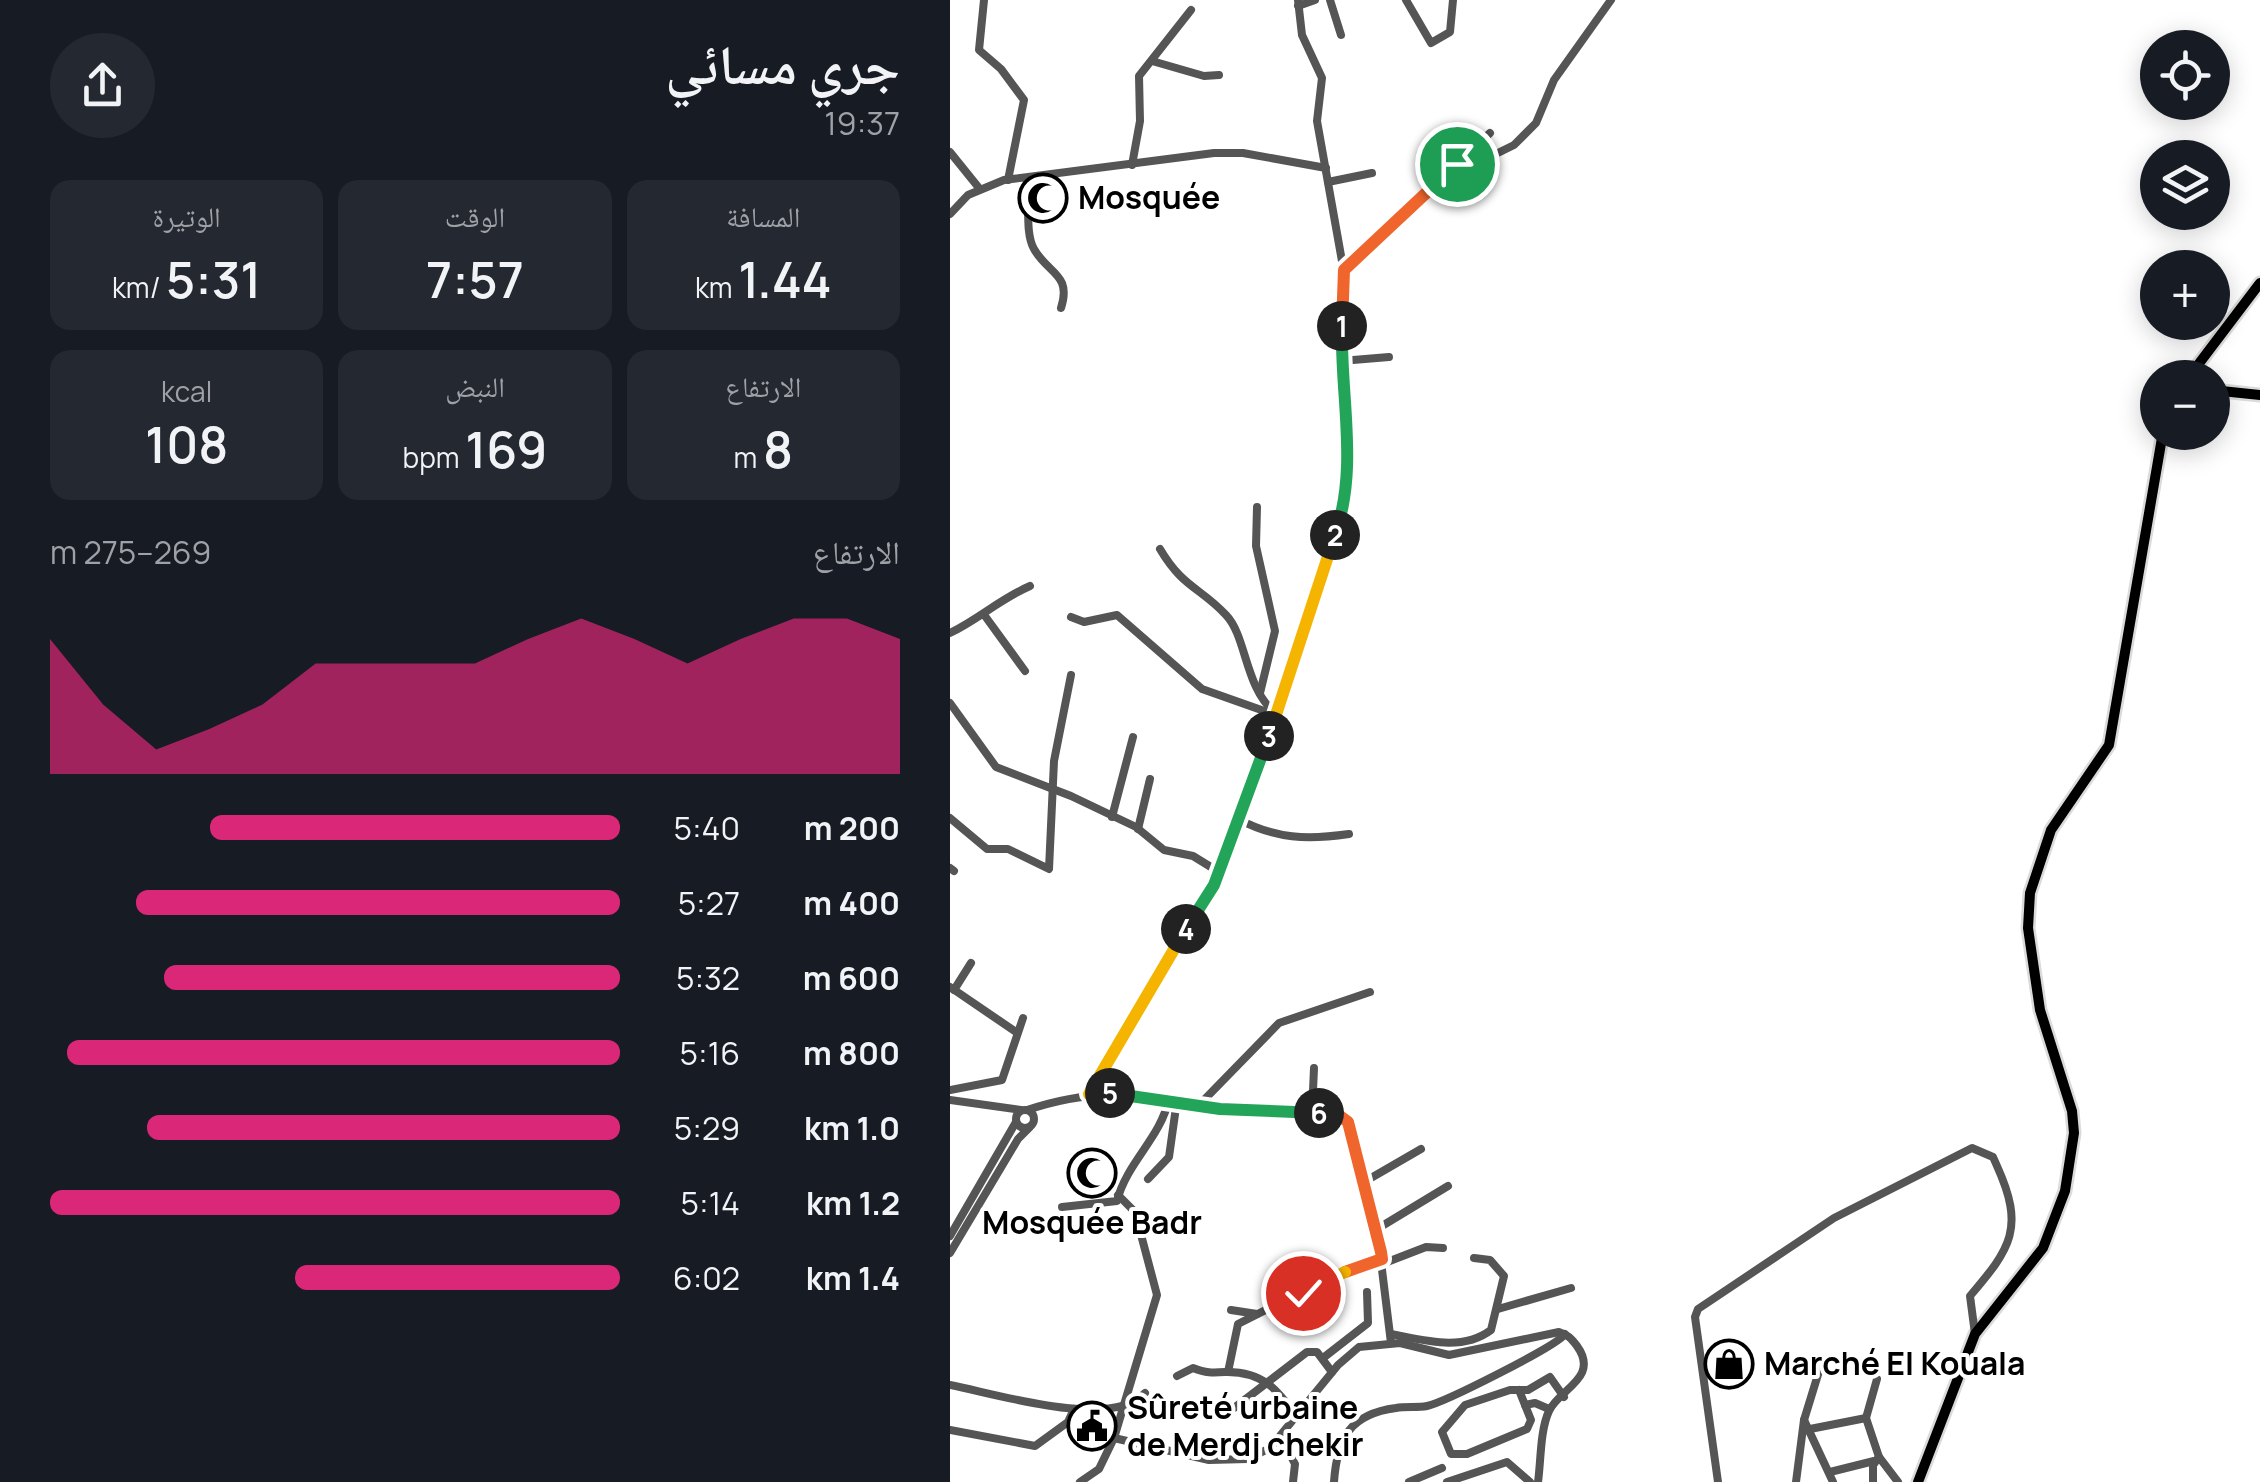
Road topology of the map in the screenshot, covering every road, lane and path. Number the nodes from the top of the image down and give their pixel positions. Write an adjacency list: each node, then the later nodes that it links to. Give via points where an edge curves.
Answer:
1 (984, 0): 18 (street, via 979,50 1024,100)
2 (1316, 0): 7 (street)
3 (1330, 0): 9 (street)
4 (1406, 0): 5 (street, via 1431,44 1450,32)
5 (1453, 0)
6 (1611, 0): 20 (street, via 1554,80 1536,123 1514,145)
7 (1298, 3): 15 (street, via 1302,34 1322,78 1318,121)
8 (1192, 10): 10 (street)
9 (1341, 35)
10 (1152, 61): 11 (street); 14 (street, via 1138,76 1140,121)
11 (1218, 75)
12 (1490, 133): 20 (street)
13 (950, 152): 21 (street)
14 (1132, 165): 15 (street, via 1228,153); 17 (street)
15 (1326, 168): 19 (street)
16 (1372, 173): 19 (street)
17 (1026, 178): 18 (street); 25 (street, via 1032,247 1062,277)
18 (1008, 180): 21 (street)
19 (1328, 182): 23 (street)
20 (1433, 185): 23 (street)
21 (979, 188): 22 (street)
22 (950, 214)
23 (1344, 270): 27 (street)
24 (2260, 283): 28 (main road)
25 (1061, 308)
26 (1388, 357): 27 (street)
27 (1341, 360): 42 (street, via 1348,488)
28 (2202, 360)
29 (2230, 392): 30 (main road)
30 (2260, 395)
31 (2161, 450): 87 (main road, via 2108,745 2051,830 2030,893 2040,1010 2072,1111 2064,1191 2043,1248)
32 (1257, 507): 40 (street, via 1256,546 1274,631)
33 (1160, 549): 40 (street, via 1188,587 1228,616)
34 (1030, 586): 35 (street, via 998,600)
35 (984, 616): 37 (street); 38 (street)
36 (1072, 617): 42 (street, via 1084,622 1118,615 1202,688)
37 (950, 633)
38 (1026, 672)
39 (1071, 676): 45 (street)
40 (1260, 696): 42 (street)
41 (950, 703): 45 (street, via 996,767)
42 (1278, 716): 48 (street)
43 (1133, 737): 46 (street)
44 (1150, 779): 49 (street)
45 (1054, 788): 46 (street); 47 (street, via 1049,869 1008,849 987,849)
46 (1112, 817): 49 (street)
47 (950, 818)
48 (1238, 820): 50 (street, via 1294,838); 51 (street)
49 (1138, 829): 51 (street, via 1164,850 1193,856)
50 (1349, 834)
51 (1219, 872): 59 (street)
52 (971, 963): 53 (street)
53 (952, 988): 56 (street)
54 (1370, 992): 63 (street, via 1278,1023)
55 (1024, 1018): 56 (street)
56 (1016, 1032): 58 (street, via 1002,1080)
57 (1314, 1068): 66 (street)
58 (950, 1090)
59 (1089, 1094): 61 (street); 62 (street)
60 (950, 1100): 64 (street)
61 (1173, 1100): 63 (street); 70 (street, via 1169,1157); 73 (street)
62 (1055, 1104): 65 (street); 68 (street)
63 (1200, 1104): 66 (street)
64 (996, 1107): 65 (street); 67 (street)
65 (1024, 1110): 67 (street); 68 (street)
66 (1312, 1113): 71 (street, via 1348,1122)
67 (1016, 1122): 68 (street); 76 (street)
68 (1031, 1124): 78 (street)
69 (1421, 1149): 71 (street)
70 (1148, 1179)
71 (1364, 1182): 75 (street)
72 (1448, 1186): 75 (street)
73 (1118, 1195): 74 (street, via 1112,1204); 103 (street, via 1135,1212 1157,1295)
74 (1062, 1207)
75 (1377, 1230): 80 (street)
76 (950, 1236)
77 (1443, 1248): 80 (street)
78 (950, 1253)
79 (1474, 1258): 84 (street, via 1490,1260 1504,1276)
80 (1382, 1262): 85 (street, via 1331,1277); 88 (street)
81 (1570, 1288): 84 (street)
82 (1367, 1292): 89 (street, via 1368,1323)
83 (1232, 1310): 85 (street)
84 (1498, 1310): 88 (street, via 1491,1330 1472,1341)
85 (1258, 1314): 91 (street, via 1236,1327)
86 (1565, 1334): 88 (street, via 1540,1333 1449,1355); 99 (street, via 1581,1352 1583,1369); 117 (street, via 1538,1355 1432,1404 1356,1420 1339,1444)
87 (1974, 1334): 121 (street, via 1970,1296 2004,1256 2014,1228 1997,1166 1972,1148 1834,1218 1698,1309); 125 (main road)
88 (1391, 1338): 92 (street, via 1358,1347)
89 (1322, 1358): 92 (street); 95 (street, via 1307,1352)
90 (1820, 1368): 107 (street)
91 (1228, 1372): 93 (street, via 1189,1368); 95 (street)
92 (1332, 1372): 105 (street)
93 (1177, 1376)
94 (1878, 1379): 106 (street)
95 (1268, 1380): 101 (street); 105 (street)
96 (950, 1386): 102 (street)
97 (1518, 1390): 99 (street, via 1550,1376); 100 (street); 100 (street, via 1465,1406 1442,1432 1447,1449 1467,1454 1524,1432 1531,1420)
98 (1146, 1393): 103 (street)
99 (1564, 1397): 104 (street)
100 (1525, 1405): 104 (street)
101 (1234, 1408)
102 (1074, 1409): 103 (street); 109 (street, via 1068,1422 1035,1446)
103 (1123, 1409): 111 (street)
104 (1549, 1409): 120 (street)
105 (1298, 1418): 110 (street)
106 (1866, 1418): 108 (street); 112 (street)
107 (1804, 1420): 108 (street); 122 (street)
108 (1810, 1429): 114 (street)
109 (950, 1430)
110 (1282, 1437): 111 (street, via 1233,1462); 116 (street, via 1295,1464)
111 (1114, 1438): 115 (street, via 1099,1469)
112 (1876, 1459): 114 (street); 123 (street); 124 (street)
113 (1442, 1468): 118 (street)
114 (1832, 1477)
115 (1080, 1482)
116 (1293, 1482)
117 (1334, 1482)
118 (1409, 1482)
119 (1447, 1482): 120 (street, via 1507,1462)
120 (1534, 1482)
121 (1718, 1482)
122 (1796, 1482)
123 (1873, 1482)
124 (1898, 1482)
125 (1918, 1482)

